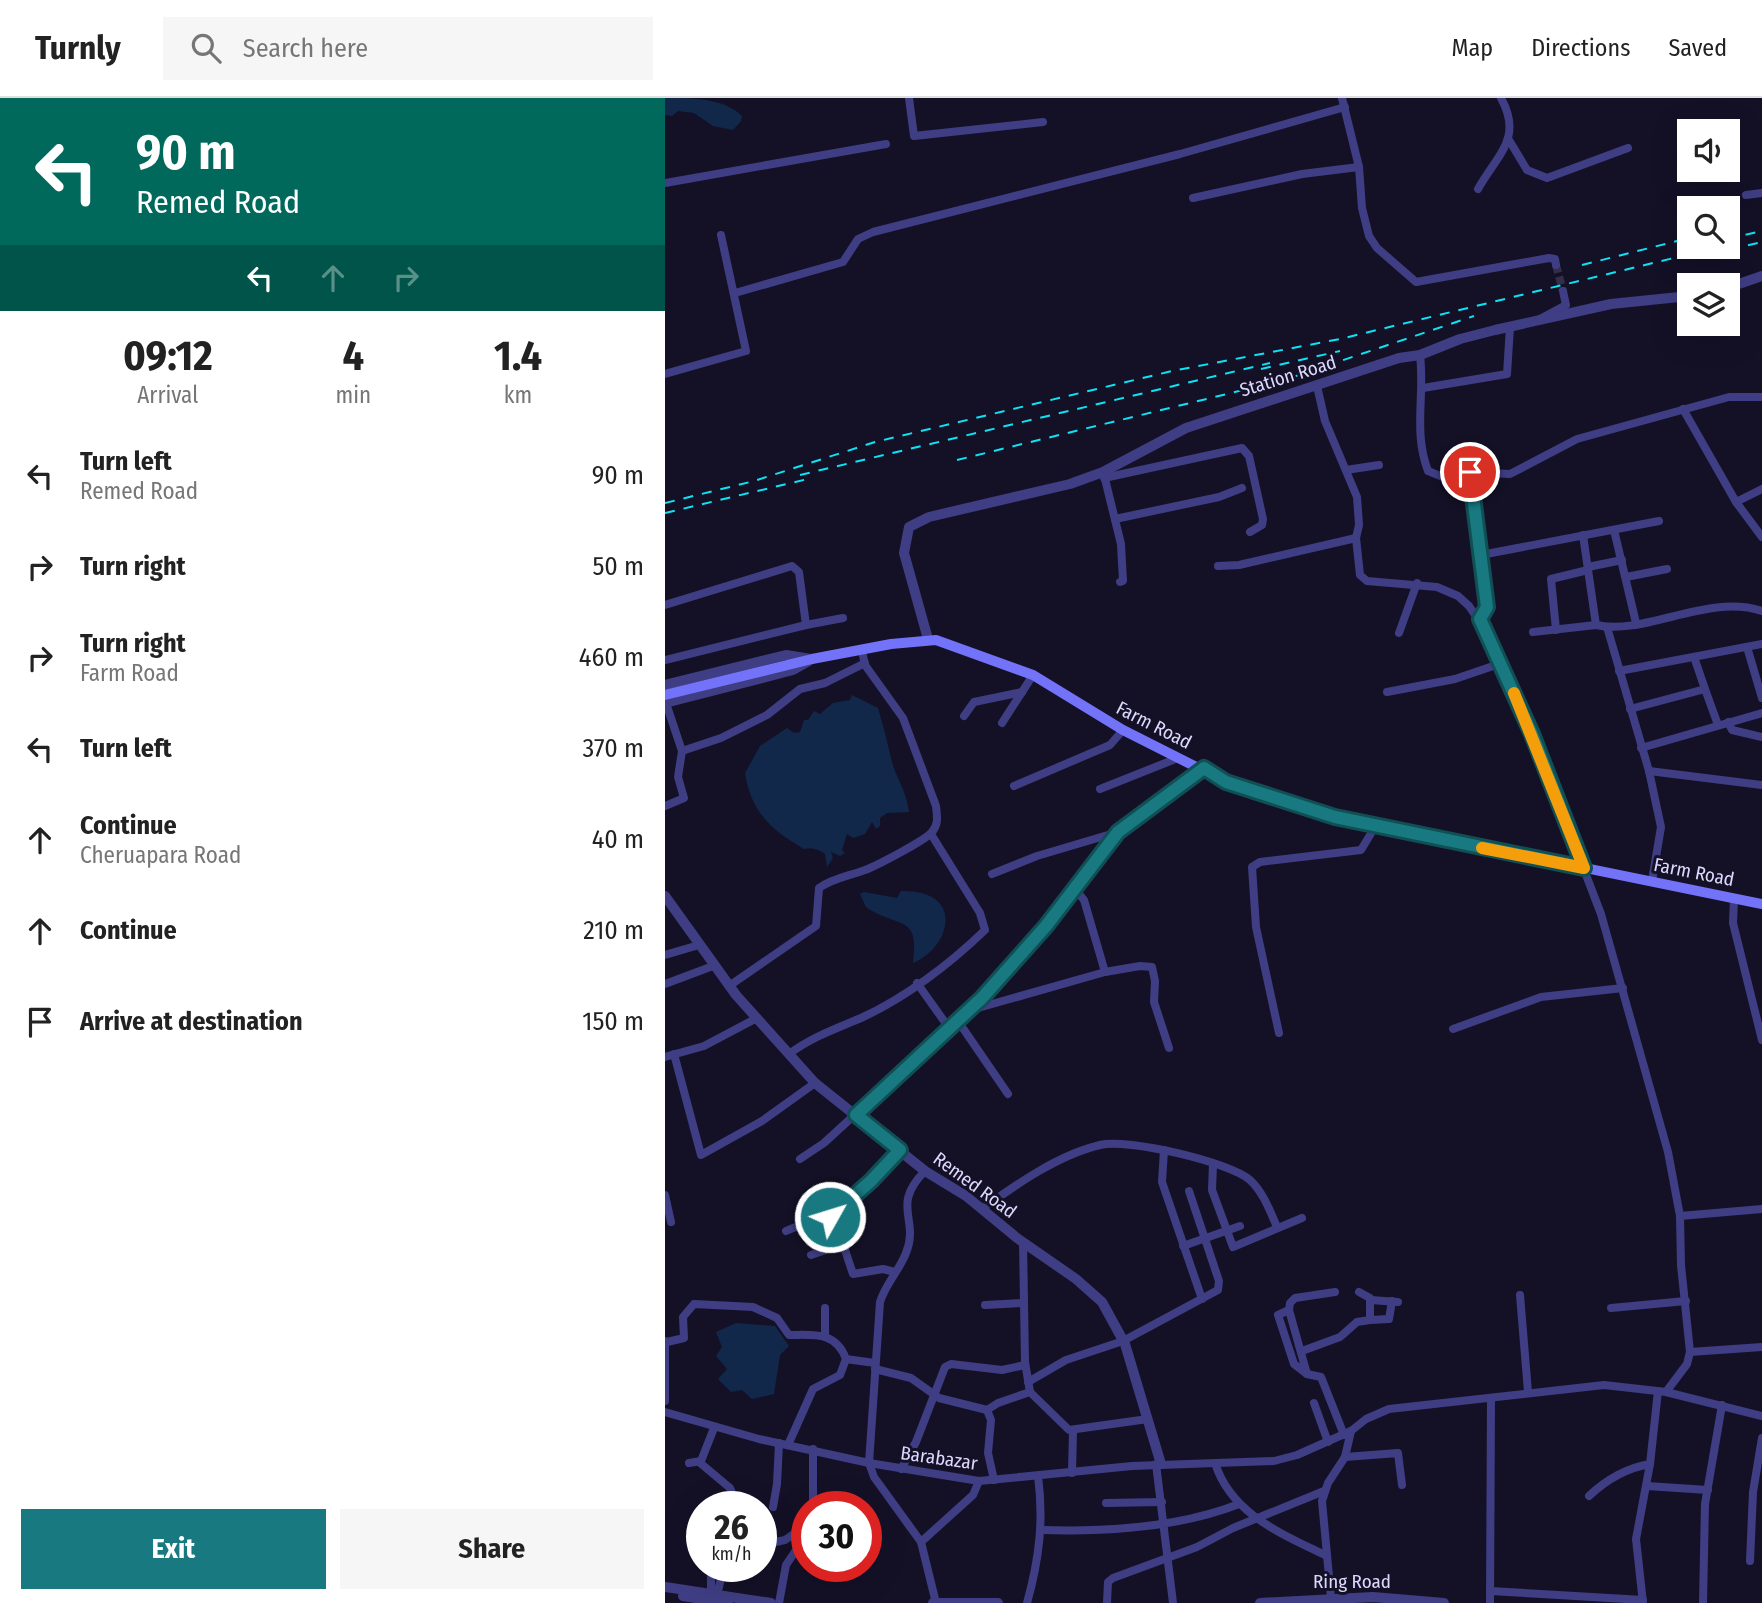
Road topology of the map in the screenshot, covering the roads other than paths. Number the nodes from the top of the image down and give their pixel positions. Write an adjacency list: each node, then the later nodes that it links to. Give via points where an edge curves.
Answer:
1 (909, 98): 4 (street, via 914,136)
2 (1501, 98): 5 (street, via 1511,119)
3 (1344, 102): 8 (street); 19 (street, via 1180,154 873,232 858,239 843,262)
4 (1043, 122)
5 (1509, 140): 7 (street, via 1527,170 1546,178); 10 (street)
6 (885, 144): 9 (street)
7 (1628, 148)
8 (1359, 167): 13 (street, via 1302,174); 15 (street, via 1369,236 1416,282 1549,258 1555,259)
9 (665, 183)
10 (1478, 189)
11 (1762, 193): 12 (street)
12 (1746, 195)
13 (1193, 198)
14 (721, 235): 19 (street)
15 (1556, 265)
16 (1762, 276): 17 (street)
17 (1740, 284)
18 (1563, 291): 21 (street, via 1566,305)
19 (735, 293): 24 (street, via 745,351)
20 (1677, 297): 21 (street, Station Road, via 1611,304)
21 (1538, 320): 22 (street, Station Road)
22 (1510, 327): 23 (street, Station Road); 26 (street, via 1507,374)
23 (1420, 355): 25 (street, Station Road); 26 (street)
24 (665, 374)
25 (1317, 386): 30 (street, via 1325,421); 32 (street, Station Road, via 1186,428)
26 (1423, 388): 31 (street, via 1420,451 1428,471 1443,477)
27 (1762, 397): 28 (street, via 1729,397)
28 (1682, 409): 31 (street, via 1577,439 1510,474); 35 (street)
29 (1379, 465): 30 (street)
30 (1346, 470): 42 (street, via 1358,506)
31 (1470, 472): 43 (street)
32 (1104, 475): 36 (street); 39 (street, via 1242,449 1249,456 1263,519 1262,525); 62 (street, Station Road, via 929,517 909,527 904,554)
33 (1242, 488): 36 (street)
34 (1762, 489): 35 (street)
35 (1736, 502): 41 (street)
36 (1115, 519): 49 (street, via 1121,544)
37 (1659, 521): 38 (street)
38 (1614, 530): 40 (street); 44 (street)
39 (1250, 532)
40 (1583, 536): 43 (street); 46 (street)
41 (1762, 537)
42 (1356, 538): 45 (street); 50 (street, via 1360,575 1367,581)
43 (1481, 555): 54 (street, via 1487,607)
44 (1622, 560): 46 (street); 48 (street)
45 (1219, 566)
46 (1588, 568): 57 (street); 59 (street, via 1551,579)
47 (1667, 569): 48 (street)
48 (1626, 577): 55 (street)
49 (1120, 582)
50 (1417, 583): 54 (street, via 1458,596); 61 (street)
51 (665, 605): 56 (street, via 792,566 799,572)
52 (1762, 611): 55 (street, via 1731,606)
53 (843, 618): 56 (street)
54 (1480, 619): 70 (street)
55 (1636, 622): 58 (street)
56 (806, 625): 68 (street)
57 (1596, 625): 58 (street); 59 (street)
58 (1607, 627): 71 (street)
59 (1556, 630): 60 (street)
60 (1533, 632)
61 (1399, 633)
62 (928, 639): 65 (main road, Farm Road); 72 (main road, Farm Road)
63 (1762, 644): 64 (street)
64 (1747, 647): 66 (street); 78 (street)
65 (862, 651): 67 (main road, Farm Road); 69 (street)
66 (1694, 657): 71 (street); 74 (street)
67 (812, 659): 73 (street, via 786,655); 77 (main road); 79 (street, Farm Road, via 793,670)
68 (665, 660)
69 (865, 663): 89 (street, via 825,683 800,689 767,715 721,738); 99 (street, via 895,704 912,738 936,806 938,821)
70 (1501, 663): 76 (street, via 1455,680); 100 (street)
71 (1619, 671): 80 (street)
72 (1033, 675): 75 (street); 86 (main road, Farm Road)
73 (665, 685)
74 (1705, 689): 80 (street); 85 (street)
75 (1022, 692): 82 (street, via 974,702); 84 (street)
76 (1387, 692)
77 (665, 695)
78 (1762, 698)
79 (665, 703): 89 (street)
80 (1630, 709): 88 (street)
81 (1762, 713): 83 (street)
82 (964, 716)
83 (1728, 722): 85 (street); 87 (street, via 1733,730)
84 (1002, 723)
85 (1718, 725): 88 (street)
86 (1123, 730): 90 (main road, Farm Road); 94 (street, via 1104,748)
87 (1762, 737)
88 (1641, 748): 92 (street)
89 (682, 751): 96 (street, via 678,777 684,799)
90 (1178, 758): 91 (main road, Farm Road); 95 (street)
91 (1204, 768): 97 (main road, Farm Road, via 1226,782); 98 (street)
92 (1649, 771): 93 (street); 102 (street, via 1662,834)
93 (1762, 785)
94 (1014, 786)
95 (1100, 789)
96 (665, 806)
97 (1375, 825): 100 (main road, Farm Road); 120 (street, via 1361,850 1260,862 1252,867 1256,928)
98 (1118, 832): 101 (street); 103 (street)
99 (931, 834): 111 (street, via 980,912 985,930); 113 (street, via 866,870 818,888 816,926)
100 (1584, 868): 102 (main road, Farm Road); 114 (street)
101 (992, 874)
102 (1652, 881): 105 (main road, Farm Road)
103 (1075, 889): 110 (street, via 1084,900); 115 (street)
104 (665, 897): 107 (street, Remed Road)
105 (1734, 898): 106 (main road, Farm Road); 121 (street, via 1733,923)
106 (1762, 904)
107 (699, 946): 108 (street); 109 (street, Remed Road)
108 (665, 955)
109 (713, 965): 112 (street); 113 (street, Remed Road)
110 (1105, 972): 115 (street); 122 (street, via 1152,967 1154,1002)
111 (918, 983): 118 (street); 123 (street)
112 (665, 984)
113 (729, 986): 116 (street, Remed Road)
114 (1623, 988): 119 (street, via 1541,997); 137 (street, via 1668,1152)
115 (970, 1010): 117 (street)
116 (757, 1018): 123 (street, Remed Road); 124 (street, via 704,1046)
117 (957, 1021): 118 (street); 126 (street)
118 (949, 1028): 127 (street)
119 (1453, 1029)
120 (1279, 1033)
121 (1762, 1040)
122 (1169, 1048)
123 (789, 1054): 125 (street, Remed Road)
124 (670, 1056): 125 (street, via 701,1154 762,1121)
125 (815, 1083): 127 (street, Remed Road)
126 (1008, 1094)
127 (856, 1115): 128 (street, Remed Road); 130 (street)
128 (900, 1150): 132 (street, Remed Road); 143 (street, via 841,1210)
129 (1164, 1150): 131 (street); 135 (street, via 1124,1143 1100,1145 1036,1174); 146 (street, via 1162,1182)
130 (800, 1159)
131 (1213, 1164): 141 (street, via 1250,1180); 142 (street, via 1210,1184)
132 (925, 1171): 135 (street, Remed Road); 148 (street, via 908,1193 909,1243)
133 (1189, 1191): 144 (street)
134 (665, 1195): 139 (street)
135 (982, 1209): 145 (street, Remed Road)
136 (1762, 1209): 137 (street)
137 (1680, 1216): 154 (street)
138 (1302, 1218): 141 (street)
139 (671, 1222)
140 (1240, 1226): 142 (street)
141 (1277, 1227): 142 (street, via 1233,1247)
142 (1225, 1230): 144 (street)
143 (786, 1231)
144 (1206, 1237): 146 (street); 152 (street, via 1220,1286)
145 (1023, 1242): 155 (street); 162 (street, Remed Road, via 1091,1292)
146 (1183, 1246): 152 (street)
147 (811, 1255): 148 (street, via 843,1244 853,1274 883,1269)
148 (895, 1272): 169 (street, via 880,1302)
149 (1335, 1292): 159 (street, via 1296,1298)
150 (1359, 1292): 153 (street)
151 (1520, 1295): 173 (street)
152 (1202, 1299): 162 (street)
153 (1371, 1300): 160 (street); 160 (street, via 1395,1301 1389,1319)
154 (1686, 1301): 158 (street); 166 (street)
155 (1023, 1303): 156 (street); 168 (street)
156 (985, 1305)
157 (825, 1308): 161 (street)
158 (1611, 1308)
159 (1289, 1310): 165 (street); 170 (street, via 1280,1313 1278,1320 1291,1359)
160 (1370, 1320): 165 (street, via 1357,1322 1340,1337)
161 (825, 1335): 163 (street, via 791,1336 777,1318 753,1307 698,1303 683,1317 683,1340); 167 (street)
162 (1123, 1341): 171 (street, via 1066,1360); 183 (street, Remed Road)
163 (666, 1342): 177 (street)
164 (1762, 1348): 166 (street)
165 (1302, 1352): 170 (street)
166 (1690, 1352): 174 (street, via 1687,1364)
167 (846, 1359): 169 (street); 189 (street, via 840,1375 810,1394)
168 (1025, 1365): 171 (street); 175 (street, via 1002,1370 951,1364 940,1372)
169 (875, 1366): 175 (street, via 911,1378); 195 (street)
170 (1307, 1374): 186 (street, via 1321,1377)
171 (1028, 1382): 172 (street)
172 (1030, 1392): 180 (street); 185 (street)
173 (1528, 1392): 174 (street, Barabazar, via 1604,1385); 176 (street, Barabazar)
174 (1662, 1392): 179 (street, Barabazar); 197 (street)
175 (933, 1396): 180 (street); 198 (street)
176 (1491, 1399): 186 (street, Barabazar, via 1389,1409); 225 (street)
177 (665, 1401)
178 (1314, 1403): 188 (street)
179 (1722, 1405): 182 (street, Barabazar); 205 (street)
180 (987, 1410): 201 (street)
181 (665, 1412): 184 (street, Barabazar)
182 (1762, 1416)
183 (1148, 1419): 185 (street); 196 (street, Remed Road)
184 (713, 1428): 189 (street, Barabazar); 192 (street)
185 (1073, 1431): 199 (street)
186 (1348, 1433): 188 (street, Barabazar); 191 (street)
187 (1762, 1438): 221 (street, via 1752,1492)
188 (1328, 1442): 193 (street, Barabazar, via 1273,1461)
189 (784, 1444): 190 (street, Barabazar); 207 (street)
190 (813, 1449): 195 (street, Barabazar); 208 (street)
191 (1345, 1457): 203 (street, via 1398,1453); 209 (street)
192 (699, 1462): 194 (street); 206 (street)
193 (1215, 1462): 196 (street, Barabazar); 213 (street, via 1225,1488)
194 (689, 1463)
195 (869, 1463): 198 (street, Barabazar); 217 (street, via 874,1477)
196 (1159, 1464): 199 (street, Barabazar); 211 (street)
197 (1650, 1464): 204 (street); 210 (street, via 1625,1471)
198 (901, 1468): 202 (street, Barabazar)
199 (1072, 1473): 200 (street, Barabazar)
200 (1038, 1476): 201 (street, Barabazar); 216 (street)
201 (994, 1480): 202 (street, Barabazar)
202 (979, 1481): 217 (street, via 973,1495)
203 (1402, 1485)
204 (1647, 1486): 205 (street); 229 (street, via 1636,1539)
205 (1708, 1490): 242 (street)
206 (730, 1491)
207 (776, 1491)
208 (813, 1491)
209 (1324, 1491): 214 (street); 218 (street)
210 (1589, 1496)
211 (1162, 1502): 212 (street); 215 (street)
212 (1106, 1503)
213 (1239, 1504): 214 (street); 215 (street, via 1198,1518)
214 (1257, 1520): 218 (street); 220 (street)
215 (1164, 1522): 216 (street, via 1097,1532); 220 (street)
216 (1042, 1530): 236 (street)
217 (921, 1542): 233 (street)
218 (1327, 1556): 228 (street)
219 (791, 1558): 232 (street)
220 (1167, 1560): 237 (street, via 1108,1582); 238 (street)
221 (1750, 1561)
222 (713, 1582): 227 (street)
223 (718, 1582): 227 (street)
224 (665, 1587): 227 (street)
225 (1491, 1591): 229 (street); 241 (street)
226 (665, 1593): 230 (street)
227 (714, 1594): 231 (street)
228 (1331, 1598): 239 (street, Ring Road); 240 (street, Ring Road)
229 (1643, 1602)
230 (728, 1603)
231 (771, 1603)
232 (779, 1603)
233 (935, 1603): 234 (street)
234 (984, 1603): 235 (street)
235 (998, 1603)
236 (1027, 1603)
237 (1107, 1603)
238 (1173, 1603)
239 (1261, 1603)
240 (1444, 1603)
241 (1490, 1603)
242 (1703, 1603)

